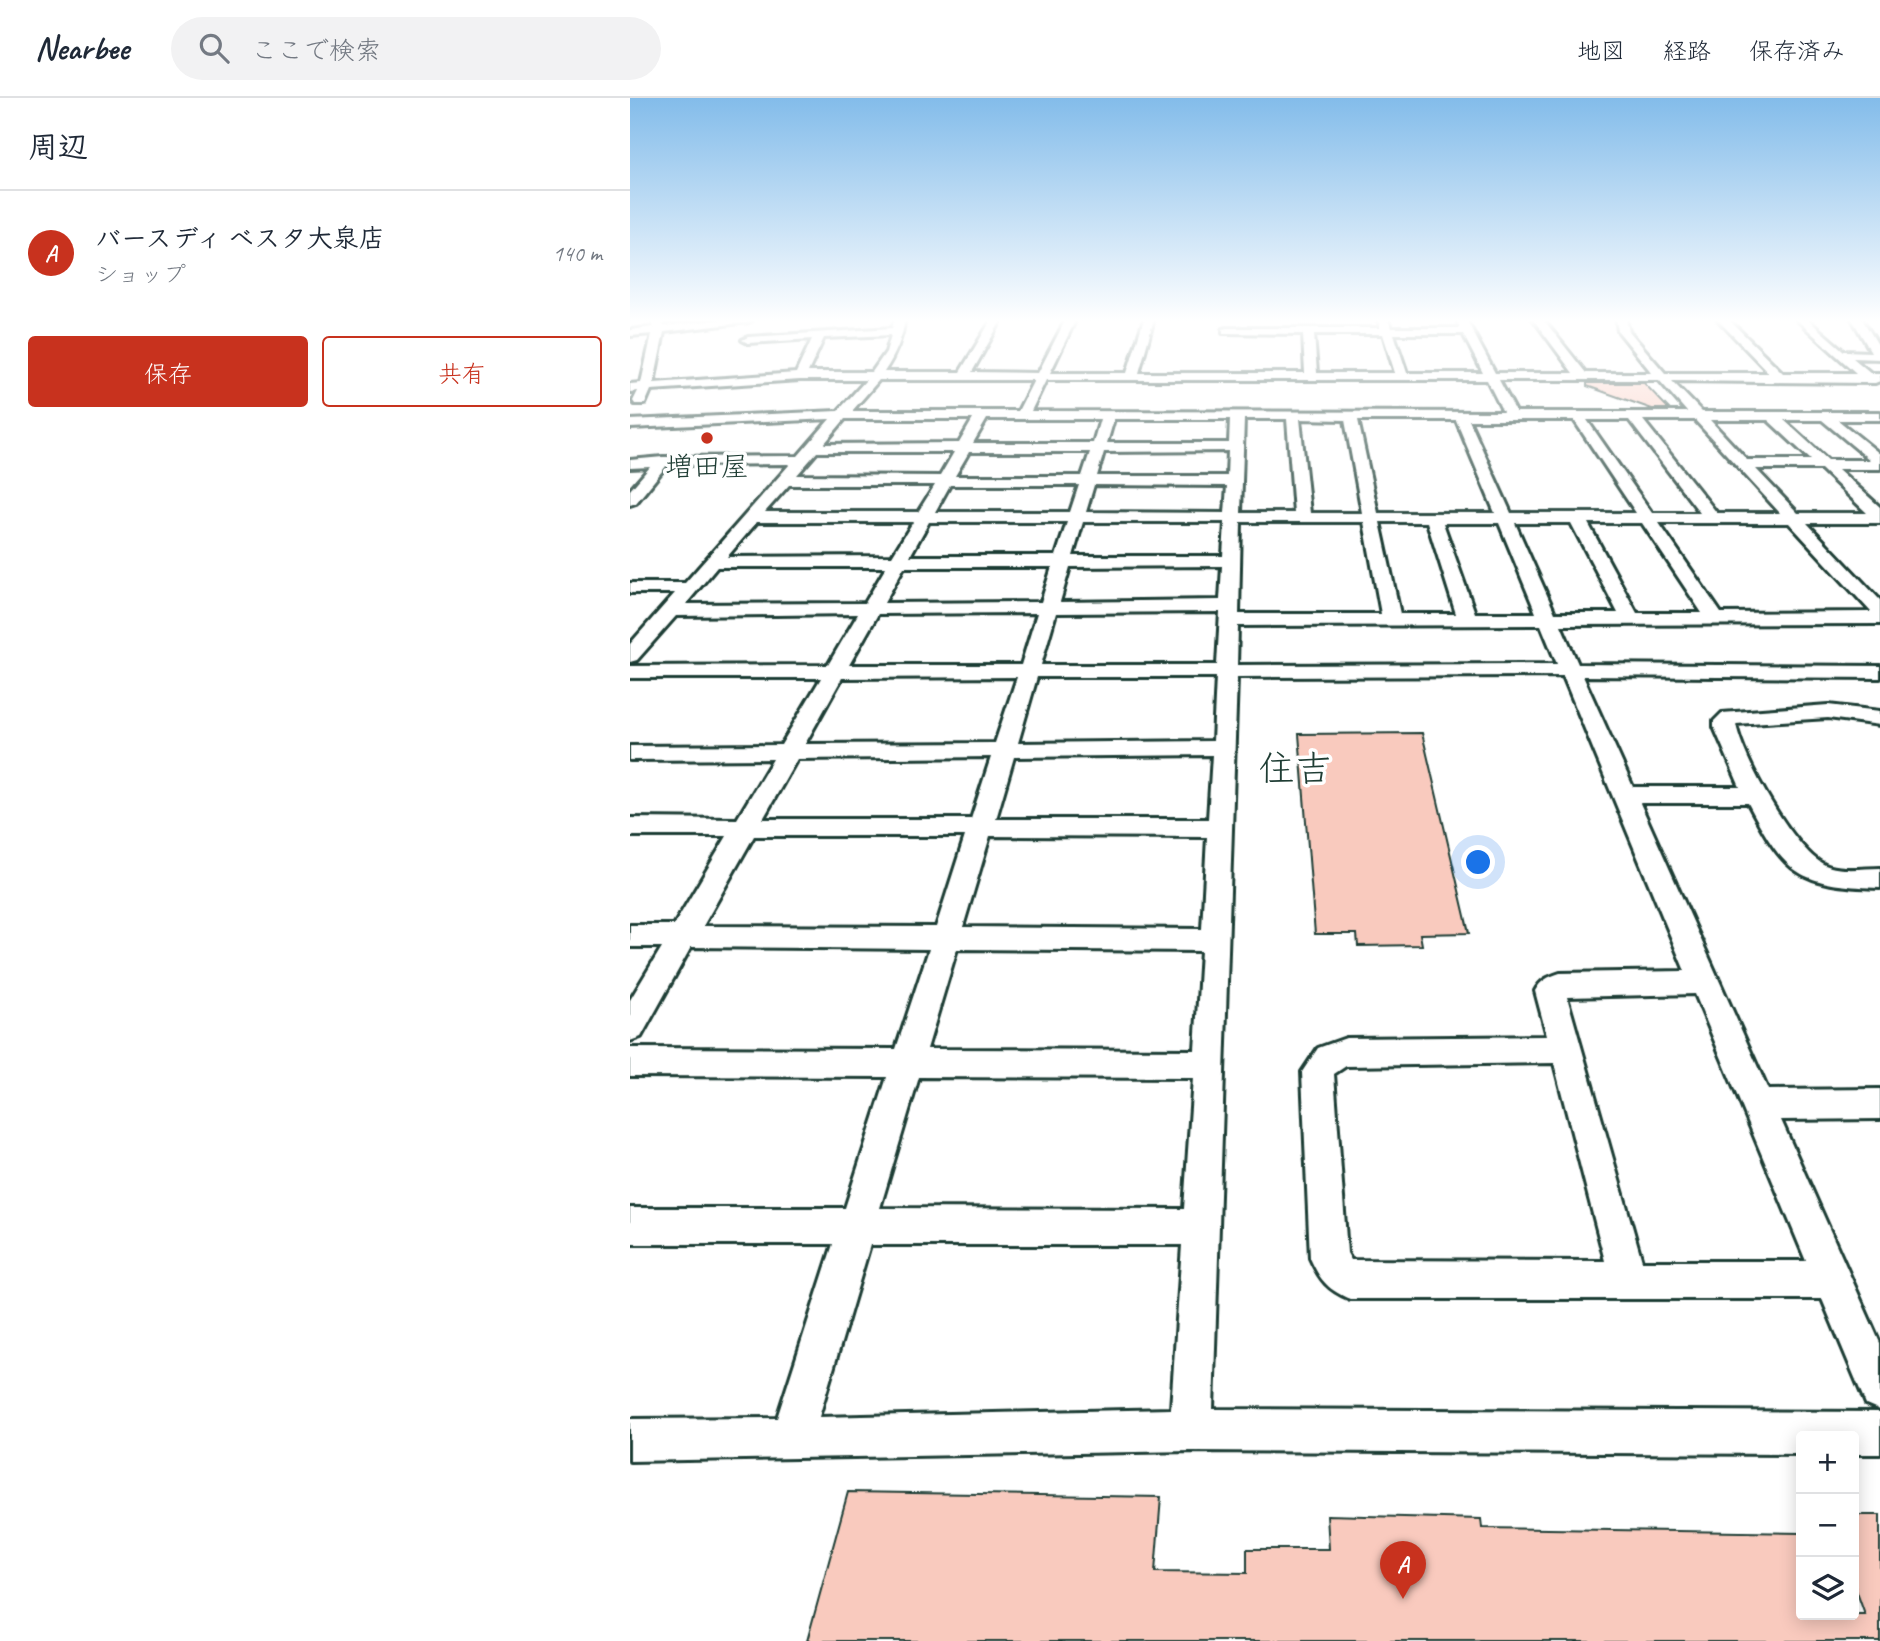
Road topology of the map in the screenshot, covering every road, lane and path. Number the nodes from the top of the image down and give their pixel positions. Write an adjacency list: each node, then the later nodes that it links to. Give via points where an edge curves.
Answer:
1 (645, 391): 23 (street)
2 (862, 391): 9 (street)
3 (1035, 391): 11 (street)
4 (1203, 391): 8 (street)
5 (1245, 391): 8 (street)
6 (1500, 391): 16 (street)
7 (1674, 391): 19 (street)
8 (1225, 395): 12 (street); 13 (street); 24 (street)
9 (840, 415): 10 (street); 23 (street); 27 (street)
10 (982, 416): 11 (street); 25 (street)
11 (1022, 416): 12 (street)
12 (1108, 416): 26 (street)
13 (1293, 416): 14 (street); 42 (street)
14 (1351, 416): 15 (street); 43 (street)
15 (1461, 416): 16 (street); 45 (street)
16 (1512, 416): 17 (street)
17 (1578, 416): 18 (street); 48 (street)
18 (1633, 416): 19 (street); 49 (street)
19 (1697, 416): 20 (street); 31 (street)
20 (1772, 416): 21 (street); 32 (street)
21 (1825, 416): 22 (street); 29 (street)
22 (1880, 416)
23 (630, 423)
24 (1236, 447): 26 (street); 36 (street)
25 (963, 448): 26 (street); 27 (street); 34 (street)
26 (1098, 448): 35 (street)
27 (806, 454): 28 (street); 33 (street)
28 (663, 461): 30 (street); 37 (street)
29 (1880, 463): 32 (street)
30 (630, 464)
31 (1741, 464): 32 (street); 50 (street)
32 (1825, 465): 46 (street)
33 (783, 480): 34 (street); 38 (street)
34 (944, 481): 35 (street); 39 (street)
35 (1088, 481): 36 (street); 40 (street)
36 (1234, 481): 41 (street)
37 (630, 500)
38 (752, 517): 39 (street); 53 (street)
39 (923, 517): 40 (street); 54 (street)
40 (1076, 517): 41 (street); 51 (street)
41 (1233, 517): 42 (street); 52 (street)
42 (1302, 517): 43 (street)
43 (1371, 517): 44 (street); 63 (street)
44 (1433, 517): 45 (street); 64 (street)
45 (1506, 517): 47 (street); 62 (street)
46 (1880, 517): 50 (street)
47 (1577, 518): 48 (street); 65 (street)
48 (1647, 518): 49 (street); 66 (street)
49 (1712, 518): 50 (street)
50 (1793, 518): 60 (street)
51 (1063, 561): 52 (street); 54 (street); 57 (street)
52 (1231, 561): 61 (street)
53 (712, 562): 54 (street); 56 (street)
54 (897, 562): 58 (street)
55 (630, 588): 56 (street)
56 (688, 588): 59 (street)
57 (1049, 607): 58 (street); 61 (street); 72 (street)
58 (869, 608): 59 (street); 71 (street)
59 (670, 610): 68 (street)
60 (1880, 611)
61 (1229, 613): 63 (street); 74 (street)
62 (1549, 617): 64 (street); 65 (street); 69 (street)
63 (1391, 618): 64 (street)
64 (1467, 618)
65 (1630, 618): 66 (street)
66 (1715, 618): 67 (street)
67 (1880, 618)
68 (630, 656)
69 (1572, 670): 73 (street); 74 (street); 80 (street)
70 (630, 672): 71 (street)
71 (833, 672): 72 (street); 78 (street)
72 (1028, 672): 74 (street); 77 (street)
73 (1880, 672)
74 (1227, 673): 76 (street)
75 (1880, 718): 81 (street, via 1789,713 1725,721)
76 (1224, 748): 77 (street); 85 (street)
77 (1004, 750): 78 (street); 84 (street)
78 (788, 751): 79 (street); 83 (street)
79 (630, 752)
80 (1625, 795): 81 (street); 91 (street)
81 (1754, 795): 86 (street, via 1792,849 1816,872)
82 (630, 827): 83 (street)
83 (744, 828): 84 (street); 88 (street)
84 (980, 828): 85 (street); 89 (street)
85 (1220, 828): 90 (street)
86 (1880, 878)
87 (630, 936): 88 (street)
88 (682, 936): 89 (street); 92 (street)
89 (946, 938): 90 (street); 95 (street)
90 (1216, 940): 96 (street)
91 (1705, 982): 93 (street, via 1560,985 1550,991 1550,997); 98 (street)
92 (630, 1028)
93 (1564, 1049): 102 (street); 102 (street, via 1346,1052 1324,1060 1318,1072 1329,1258 1338,1273 1350,1280)
94 (630, 1062): 95 (street)
95 (908, 1063): 96 (street); 100 (street)
96 (1209, 1064): 101 (street)
97 (1880, 1104): 98 (street)
98 (1758, 1105): 103 (street)
99 (630, 1226): 100 (street)
100 (857, 1226): 101 (street); 107 (street)
101 (1202, 1227): 105 (street)
102 (1629, 1280): 103 (street)
103 (1833, 1280): 104 (street)
104 (1880, 1390)
105 (1191, 1430): 106 (street); 107 (street)
106 (1880, 1433)
107 (791, 1439): 108 (street)
108 (630, 1440)

